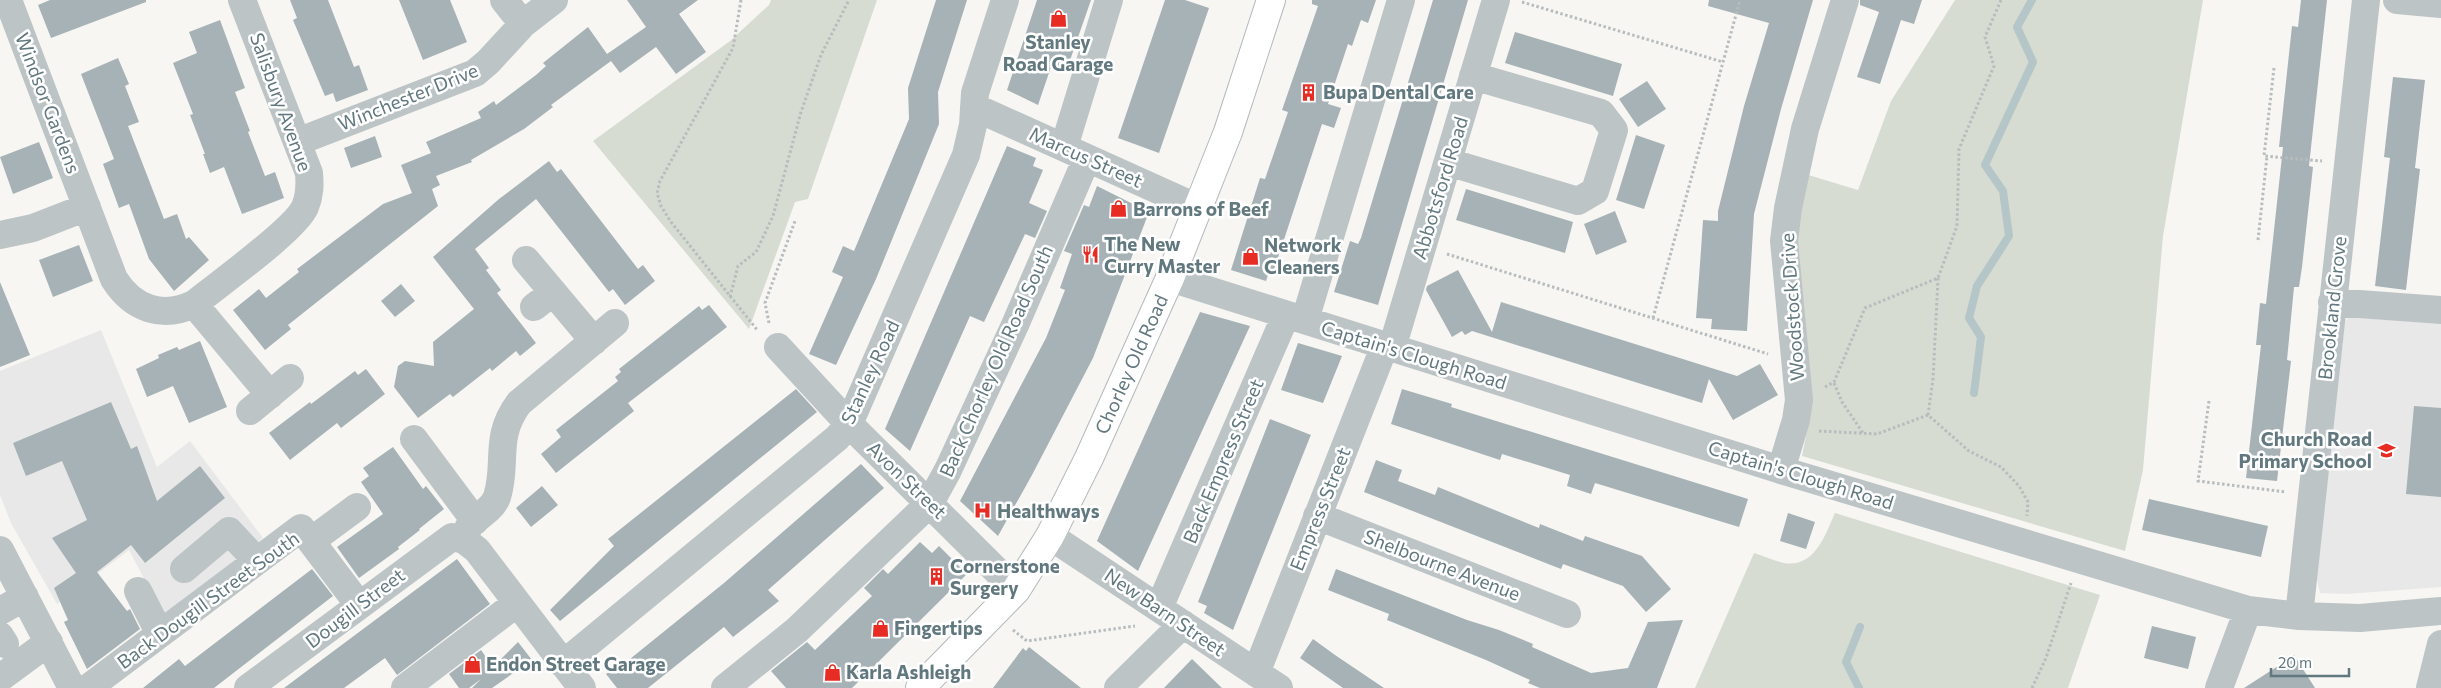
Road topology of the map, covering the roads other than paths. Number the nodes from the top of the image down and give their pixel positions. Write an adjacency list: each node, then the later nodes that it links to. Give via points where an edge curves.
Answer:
1 (8, 0): 20 (street, Windsor Gardens)
2 (242, 0): 17 (street, Salisbury Avenue)
3 (504, 0): 14 (street)
4 (554, 0): 14 (street, Winchester Drive)
5 (1005, 0): 16 (street, Stanley Road, via 980,77)
6 (1109, 0): 18 (street, Back Chorley Old Road South)
7 (1271, 0): 21 (main road, Chorley Old Road, via 1228,132)
8 (1401, 0): 28 (street, Back Empress Street)
9 (1496, 0): 15 (street, Abbotsford Road)
10 (1845, 0): 36 (street, Woodstock Drive, via 1805,129 1788,208 1784,241 1799,400)
11 (2366, 0): 25 (street, Brookland Grove)
12 (2397, 0): 13 (street)
13 (2441, 4)
14 (523, 24): 17 (street, Winchester Drive, via 475,73)
15 (1473, 76): 19 (street, Abbotsford Road); 19 (street, via 1601,113 1614,130 1595,191 1578,201)
16 (974, 107): 18 (street, Marcus Street); 34 (street, Stanley Road, via 966,155)
17 (297, 142): 26 (street, Salisbury Avenue, via 309,172 310,187 304,208 287,229)
18 (1075, 153): 21 (street, Marcus Street); 37 (street, Back Chorley Old Road South, via 1011,334)
19 (1448, 162): 32 (street, Abbotsford Road)
20 (87, 207): 22 (street, via 33,228); 26 (street, Windsor Gardens, via 114,279 130,300 170,312)
21 (1198, 208): 24 (main road, Chorley Old Road)
22 (0, 235)
23 (526, 260): 30 (street, via 543,299)
24 (1170, 278): 28 (street, Captain's Clough Road); 41 (main road, Chorley Old Road)
25 (2332, 302): 27 (street); 55 (street, Brookland Grove)
26 (194, 304): 33 (street)
27 (2441, 310)
28 (1296, 317): 32 (street, Captain's Clough Road); 56 (street, Back Empress Street)
29 (616, 323): 30 (street)
30 (594, 341): 40 (street, via 519,403 510,415 502,442 496,499)
31 (778, 347): 34 (street, Avon Street)
32 (1388, 347): 36 (street, Captain's Clough Road); 39 (street, Empress Street)
33 (270, 395)
34 (849, 424): 37 (street, Avon Street); 61 (street, Stanley Road)
35 (414, 440): 40 (street)
36 (1781, 470): 51 (street, Captain's Clough Road)
37 (930, 503): 46 (street, Avon Street); 67 (street, Back Chorley Old Road South, via 796,630)
38 (358, 507): 42 (street)
39 (1317, 516): 54 (street, Shelbourne Avenue); 62 (street, Empress Street)
40 (470, 530): 49 (street, via 476,550); 50 (street, Dougill Street, via 447,538)
41 (1050, 536): 46 (main road, Chorley Old Road); 56 (street, New Barn Street)
42 (311, 542): 44 (street, Back Dougill Street South, via 301,528); 50 (street, Back Dougill Street South)
43 (0, 550): 48 (street)
44 (257, 561): 45 (street, via 229,531); 57 (street, Back Dougill Street South)
45 (184, 568)
46 (1016, 590): 68 (main road, Chorley Old Road)
47 (138, 591): 57 (street)
48 (25, 597): 52 (street); 58 (street)
49 (517, 603): 61 (street); 66 (street)
50 (359, 605): 65 (street, Dougill Street)
51 (2248, 610): 55 (street, Captain's Clough Road); 70 (street)
52 (0, 611)
53 (2441, 611): 55 (street, Captain's Clough Road, via 2360,618)
54 (1567, 614)
55 (2299, 616)
56 (1173, 617): 62 (street, New Barn Street); 69 (street)
57 (160, 634): 64 (street, Back Dougill Street South)
58 (49, 642): 60 (street); 63 (street)
59 (2441, 644): 71 (street)
60 (0, 678)
61 (571, 680)
62 (1263, 681)
63 (72, 688)
64 (88, 688)
65 (248, 688)
66 (405, 688)
67 (725, 688)
68 (920, 688)
69 (1118, 688)
70 (2219, 688)
71 (2430, 688)

